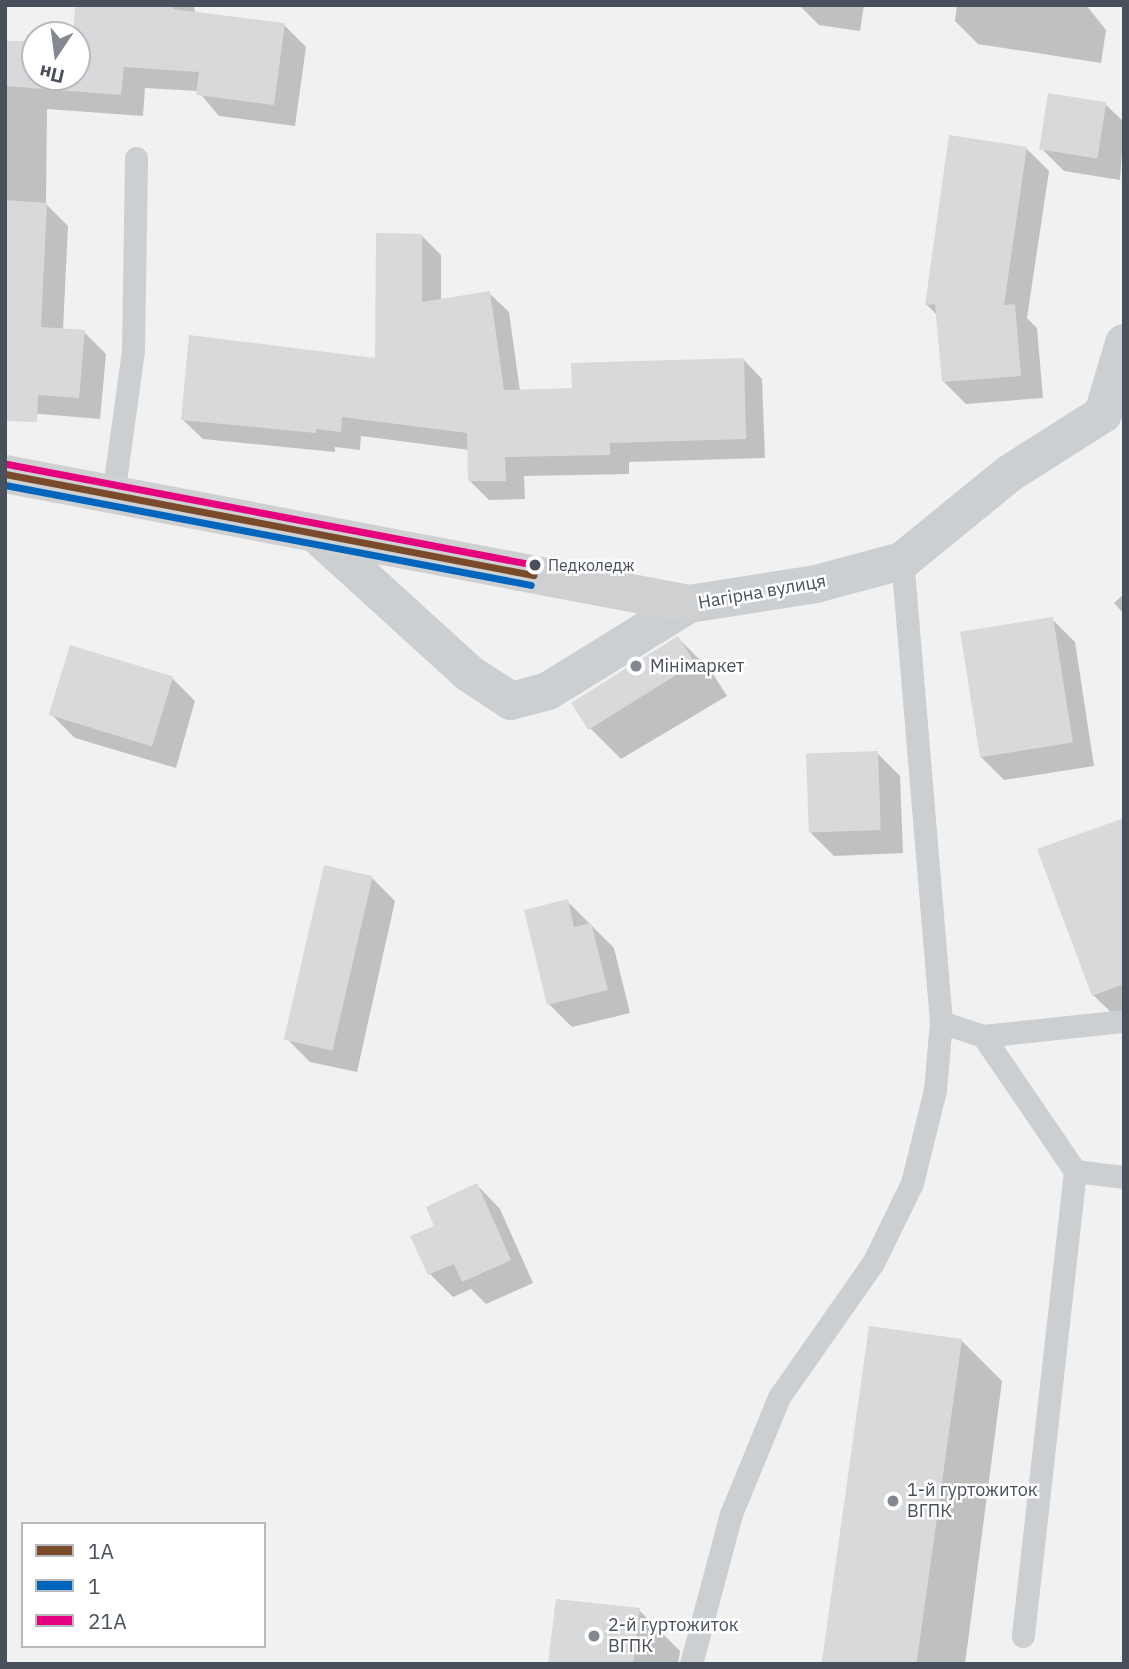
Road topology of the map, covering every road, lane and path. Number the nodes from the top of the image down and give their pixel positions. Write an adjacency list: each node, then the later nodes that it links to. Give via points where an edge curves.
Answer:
1 (136, 158): 5 (lane, via 133,349)
2 (1124, 343): 3 (street, Нагірна вулиця)
3 (1113, 409): 7 (street, Нагірна вулиця, via 1010,473)
4 (5, 474): 5 (street, Нагірна вулиця)
5 (113, 495): 6 (street, Нагірна вулиця)
6 (316, 534): 8 (street, Нагірна вулиця); 8 (street, via 470,674 511,701 548,691)
7 (902, 561): 8 (street, Нагірна вулиця, via 816,584); 10 (lane)
8 (689, 604)
9 (1124, 1021): 11 (lane)
10 (941, 1022): 11 (lane); 15 (lane, via 934,1090 912,1183 873,1263 779,1397 731,1514)
11 (983, 1036): 12 (lane)
12 (1076, 1171): 13 (lane); 14 (lane)
13 (1124, 1177)
14 (1023, 1636)
15 (691, 1664)

